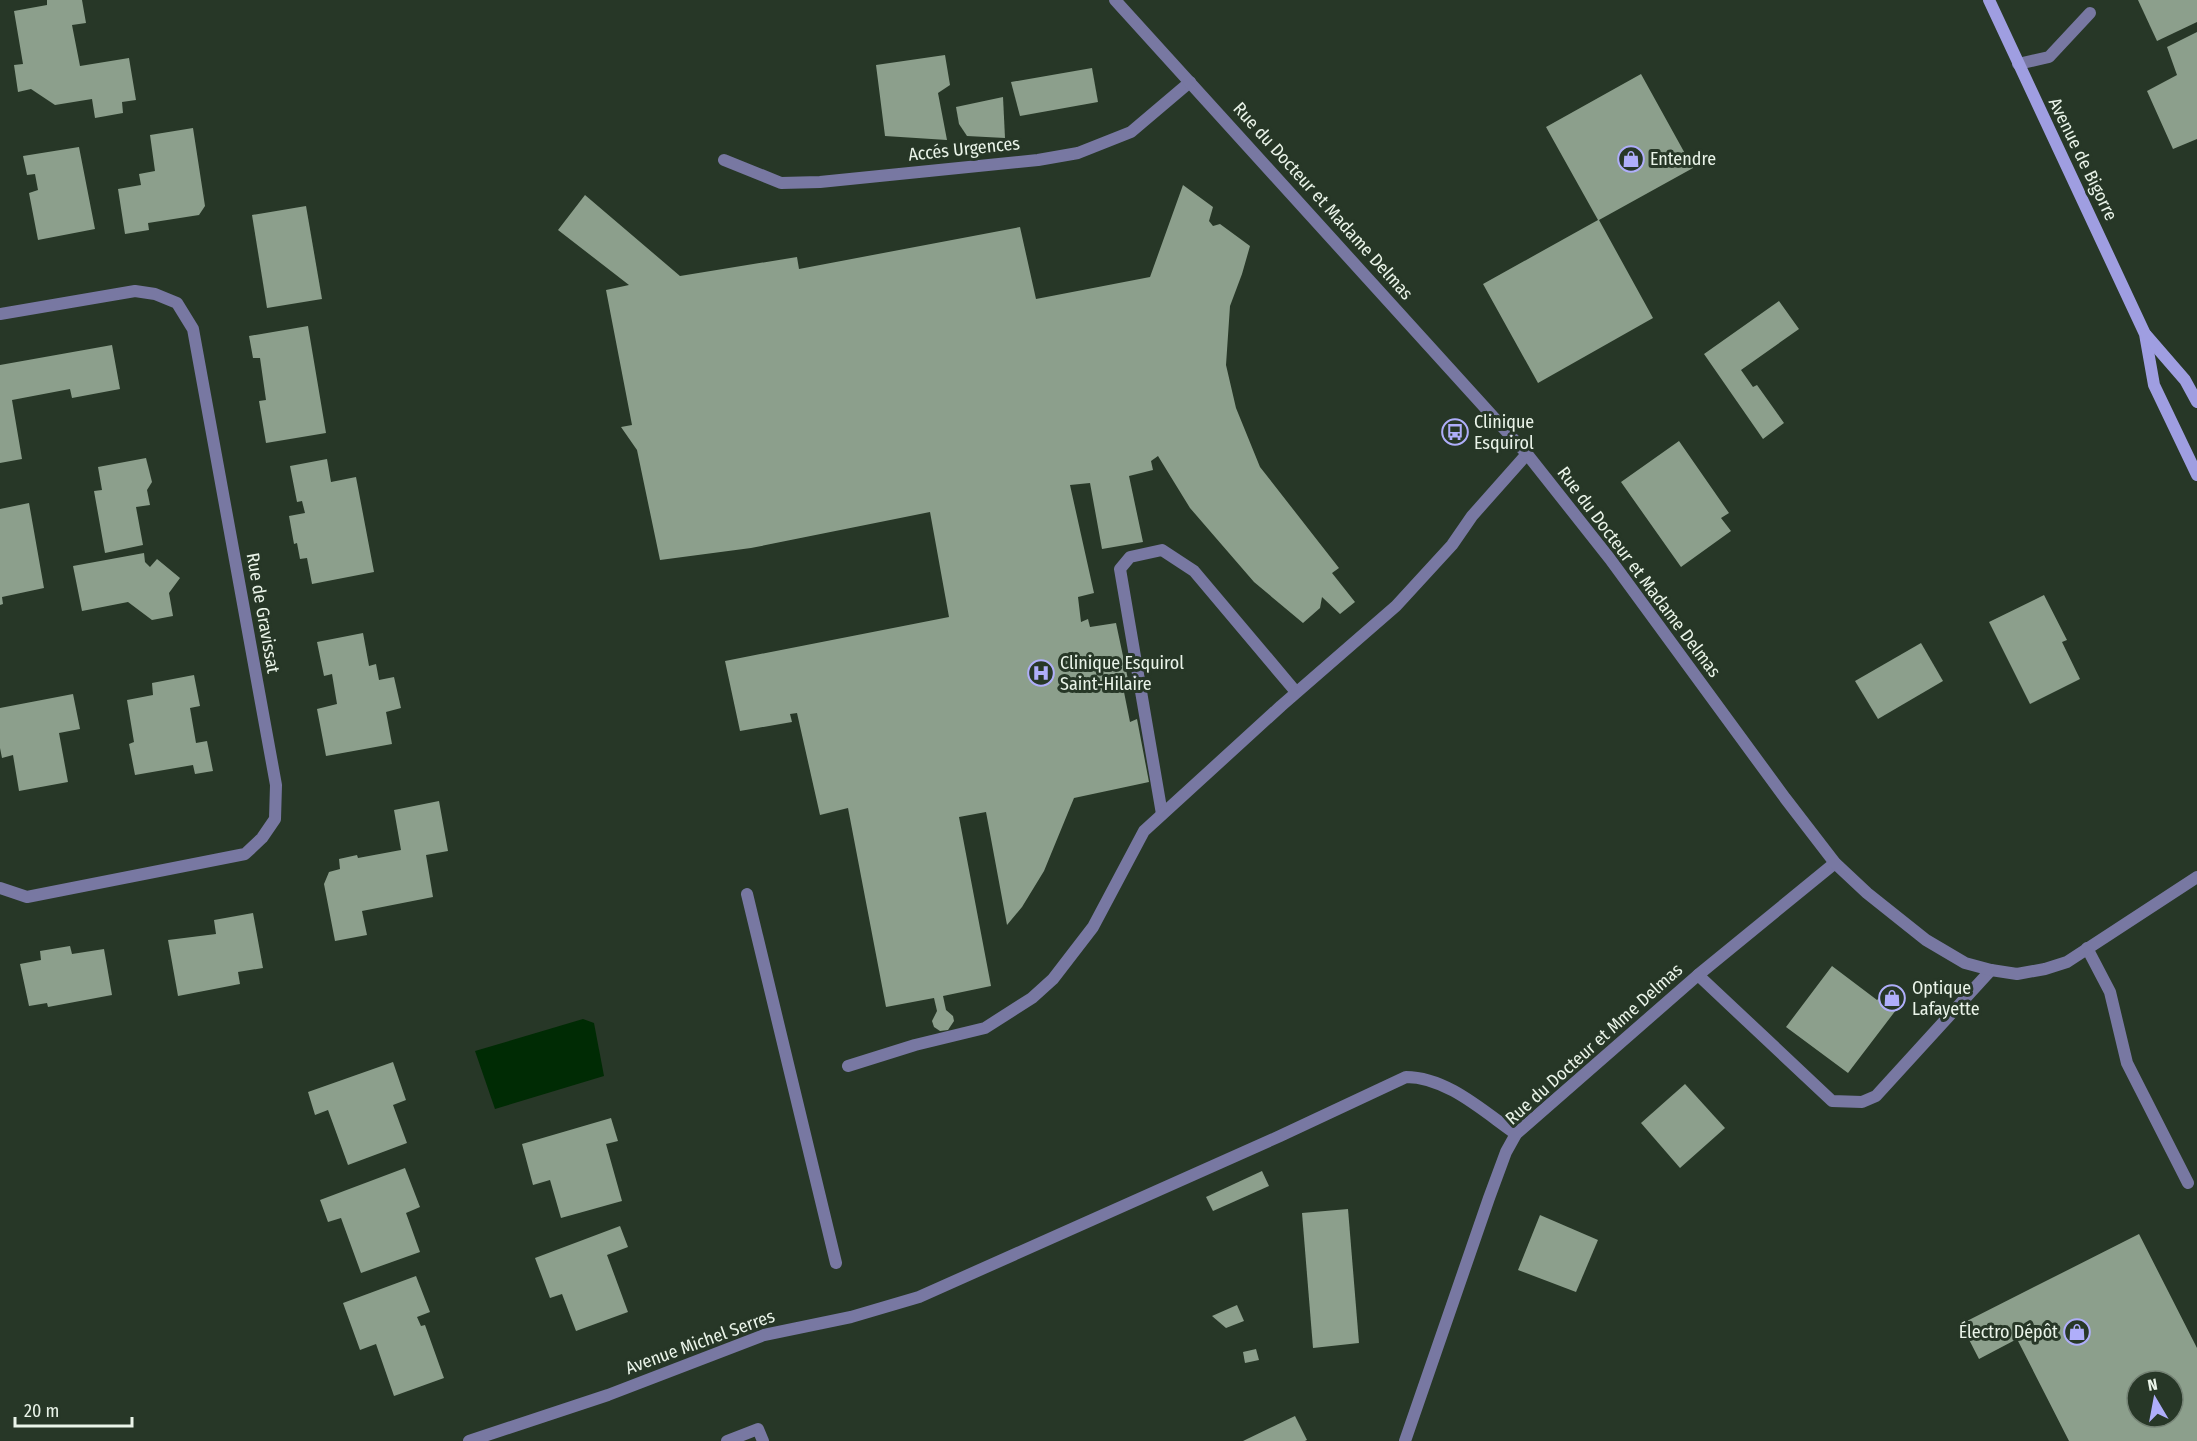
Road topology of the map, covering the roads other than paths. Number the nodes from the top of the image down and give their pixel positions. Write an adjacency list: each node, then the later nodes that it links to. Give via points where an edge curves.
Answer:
1 (1115, 0): 5 (street, Rue du Docteur et Madame Delmas)
2 (1989, 0): 4 (main road, Avenue de Bigorre)
3 (2090, 13): 4 (street, via 2049,57)
4 (2018, 64): 8 (main road, Avenue de Bigorre)
5 (1190, 82): 6 (street, Accés Urgences, via 1131,132 1078,153 782,183); 10 (street, Rue du Docteur et Madame Delmas)
6 (724, 160)
7 (0, 314): 16 (street, Rue de Gravissat, via 135,291 177,303 193,329 276,784 275,819 244,854 27,897)
8 (2145, 334): 9 (main road, Avenue de Bigorre, via 2185,380); 11 (main road, Avenue de Bigorre, via 2154,385)
9 (2197, 402)
10 (1527, 454): 12 (street, via 1396,606); 14 (street, Rue du Docteur et Madame Delmas, via 1610,558)
11 (2197, 476)
12 (1296, 692): 13 (street); 13 (street, via 1194,571 1162,550 1130,557 1120,569)
13 (1162, 814): 21 (street, via 1144,831 1093,927 1053,980 1032,998 985,1028)
14 (1835, 863): 19 (street, Rue du Docteur et Madame Delmas, via 1926,940 1965,963); 20 (street, Rue du Docteur et Mme Delmas)
15 (2197, 877): 18 (street, Rue du Docteur et Madame Delmas)
16 (0, 888)
17 (747, 894): 24 (street)
18 (2087, 948): 19 (street, Rue du Docteur et Madame Delmas, via 2067,962 2033,972); 23 (street, via 2110,992 2127,1063)
19 (1991, 970): 20 (street, via 1876,1096 1862,1102 1832,1101)
20 (1698, 975): 22 (street, Rue du Docteur et Mme Delmas)
21 (849, 1066)
22 (1516, 1134): 25 (street, Avenue Michel Serres, via 1456,1092 1427,1078 1406,1077 920,1297 851,1317 764,1335 608,1395); 28 (street, Rue du Docteur et Mme Delmas, via 1489,1198)
23 (2188, 1183)
24 (836, 1263)
25 (469, 1441)
26 (727, 1441): 27 (street, via 758,1429)
27 (763, 1441)
28 (1405, 1441)

